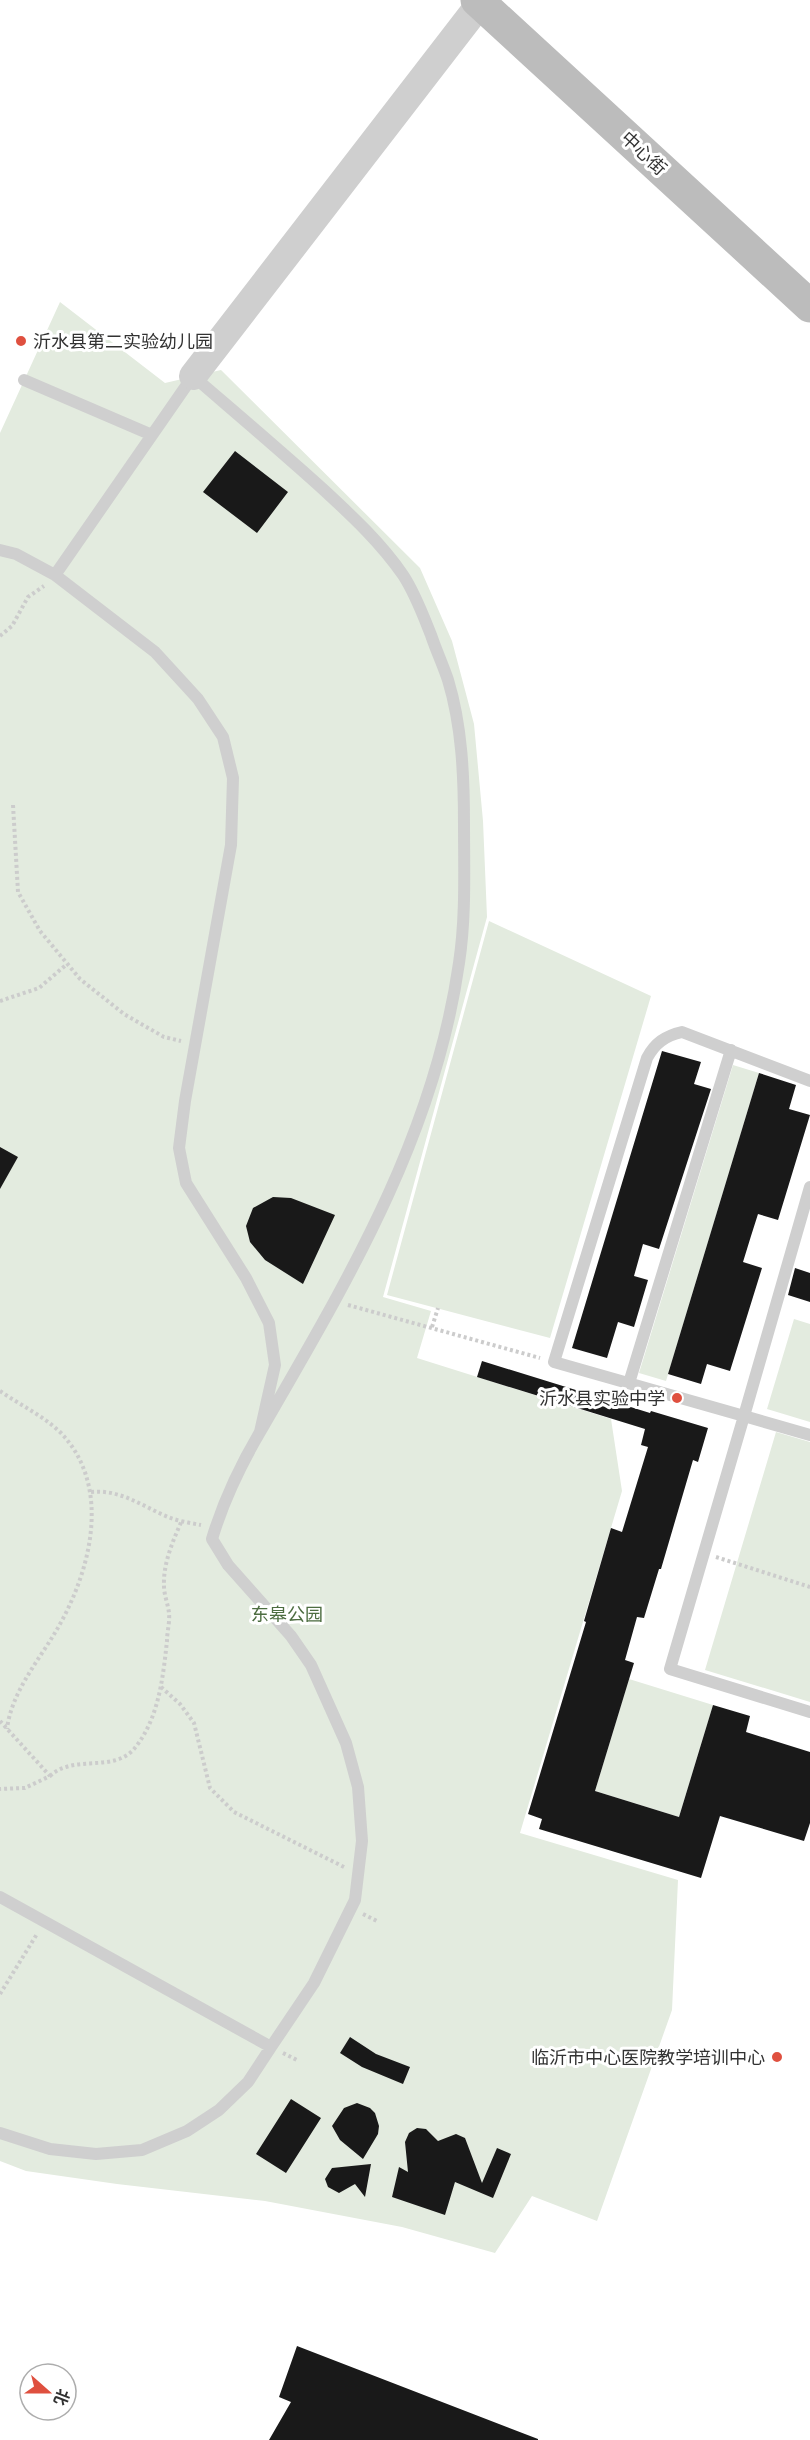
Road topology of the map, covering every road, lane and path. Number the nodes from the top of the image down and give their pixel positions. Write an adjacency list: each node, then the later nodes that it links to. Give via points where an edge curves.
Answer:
1 (480, 1): 2 (main road, 中心街); 3 (street)
2 (810, 306)
3 (193, 376): 5 (lane); 16 (lane, via 370,533 404,576 448,681 459,729 464,881 460,960 447,1029 400,1170)
4 (24, 380): 5 (lane)
5 (152, 435): 7 (lane)
6 (0, 550): 7 (lane)
7 (55, 575): 8 (path, via 28,597 12,626); 12 (lane, via 155,652 198,699 223,737 233,778 231,844)
8 (0, 636)
9 (13, 805): 10 (path, via 18,892 40,931)
10 (68, 964): 11 (path, via 39,988); 12 (path, via 80,979 124,1014 164,1037)
11 (0, 1001)
12 (195, 1045): 23 (lane, via 179,1148 186,1183 246,1278 269,1323 275,1365)
13 (730, 1050): 14 (lane); 19 (lane, via 682,1032 653,1047); 20 (lane)
14 (810, 1081)
15 (810, 1187): 22 (lane)
16 (336, 1301): 18 (path); 23 (lane)
17 (438, 1308): 18 (path)
18 (432, 1328): 19 (path)
19 (556, 1362): 20 (lane)
20 (629, 1383): 22 (lane)
21 (0, 1391): 25 (path, via 41,1416 61,1434 79,1460)
22 (744, 1416): 24 (lane); 28 (lane)
23 (260, 1432): 27 (lane)
24 (810, 1436)
25 (91, 1492): 26 (path, via 126,1497); 33 (path, via 92,1531 82,1578 69,1610 17,1695)
26 (182, 1520): 27 (path); 30 (path, via 166,1565 164,1586 169,1614)
27 (216, 1526): 36 (lane, via 212,1539 228,1565 291,1636 311,1665 346,1743 358,1787 362,1841)
28 (704, 1554): 29 (path); 31 (lane, via 670,1669)
29 (810, 1587)
30 (162, 1687): 34 (path, via 151,1721 133,1750 113,1761 70,1764); 36 (path, via 194,1723 210,1788 234,1812)
31 (810, 1712)
32 (0, 1721): 33 (path)
33 (7, 1729): 34 (path)
34 (50, 1776): 35 (path, via 25,1788)
35 (0, 1789)
36 (358, 1875): 40 (lane, via 355,1900 319,1973)
37 (0, 1897): 38 (lane)
38 (44, 1921): 39 (path); 40 (lane)
39 (0, 1994)
40 (271, 2047): 41 (lane, via 248,2082 219,2110 187,2131 142,2150 96,2154 61,2150)
41 (0, 2133)

